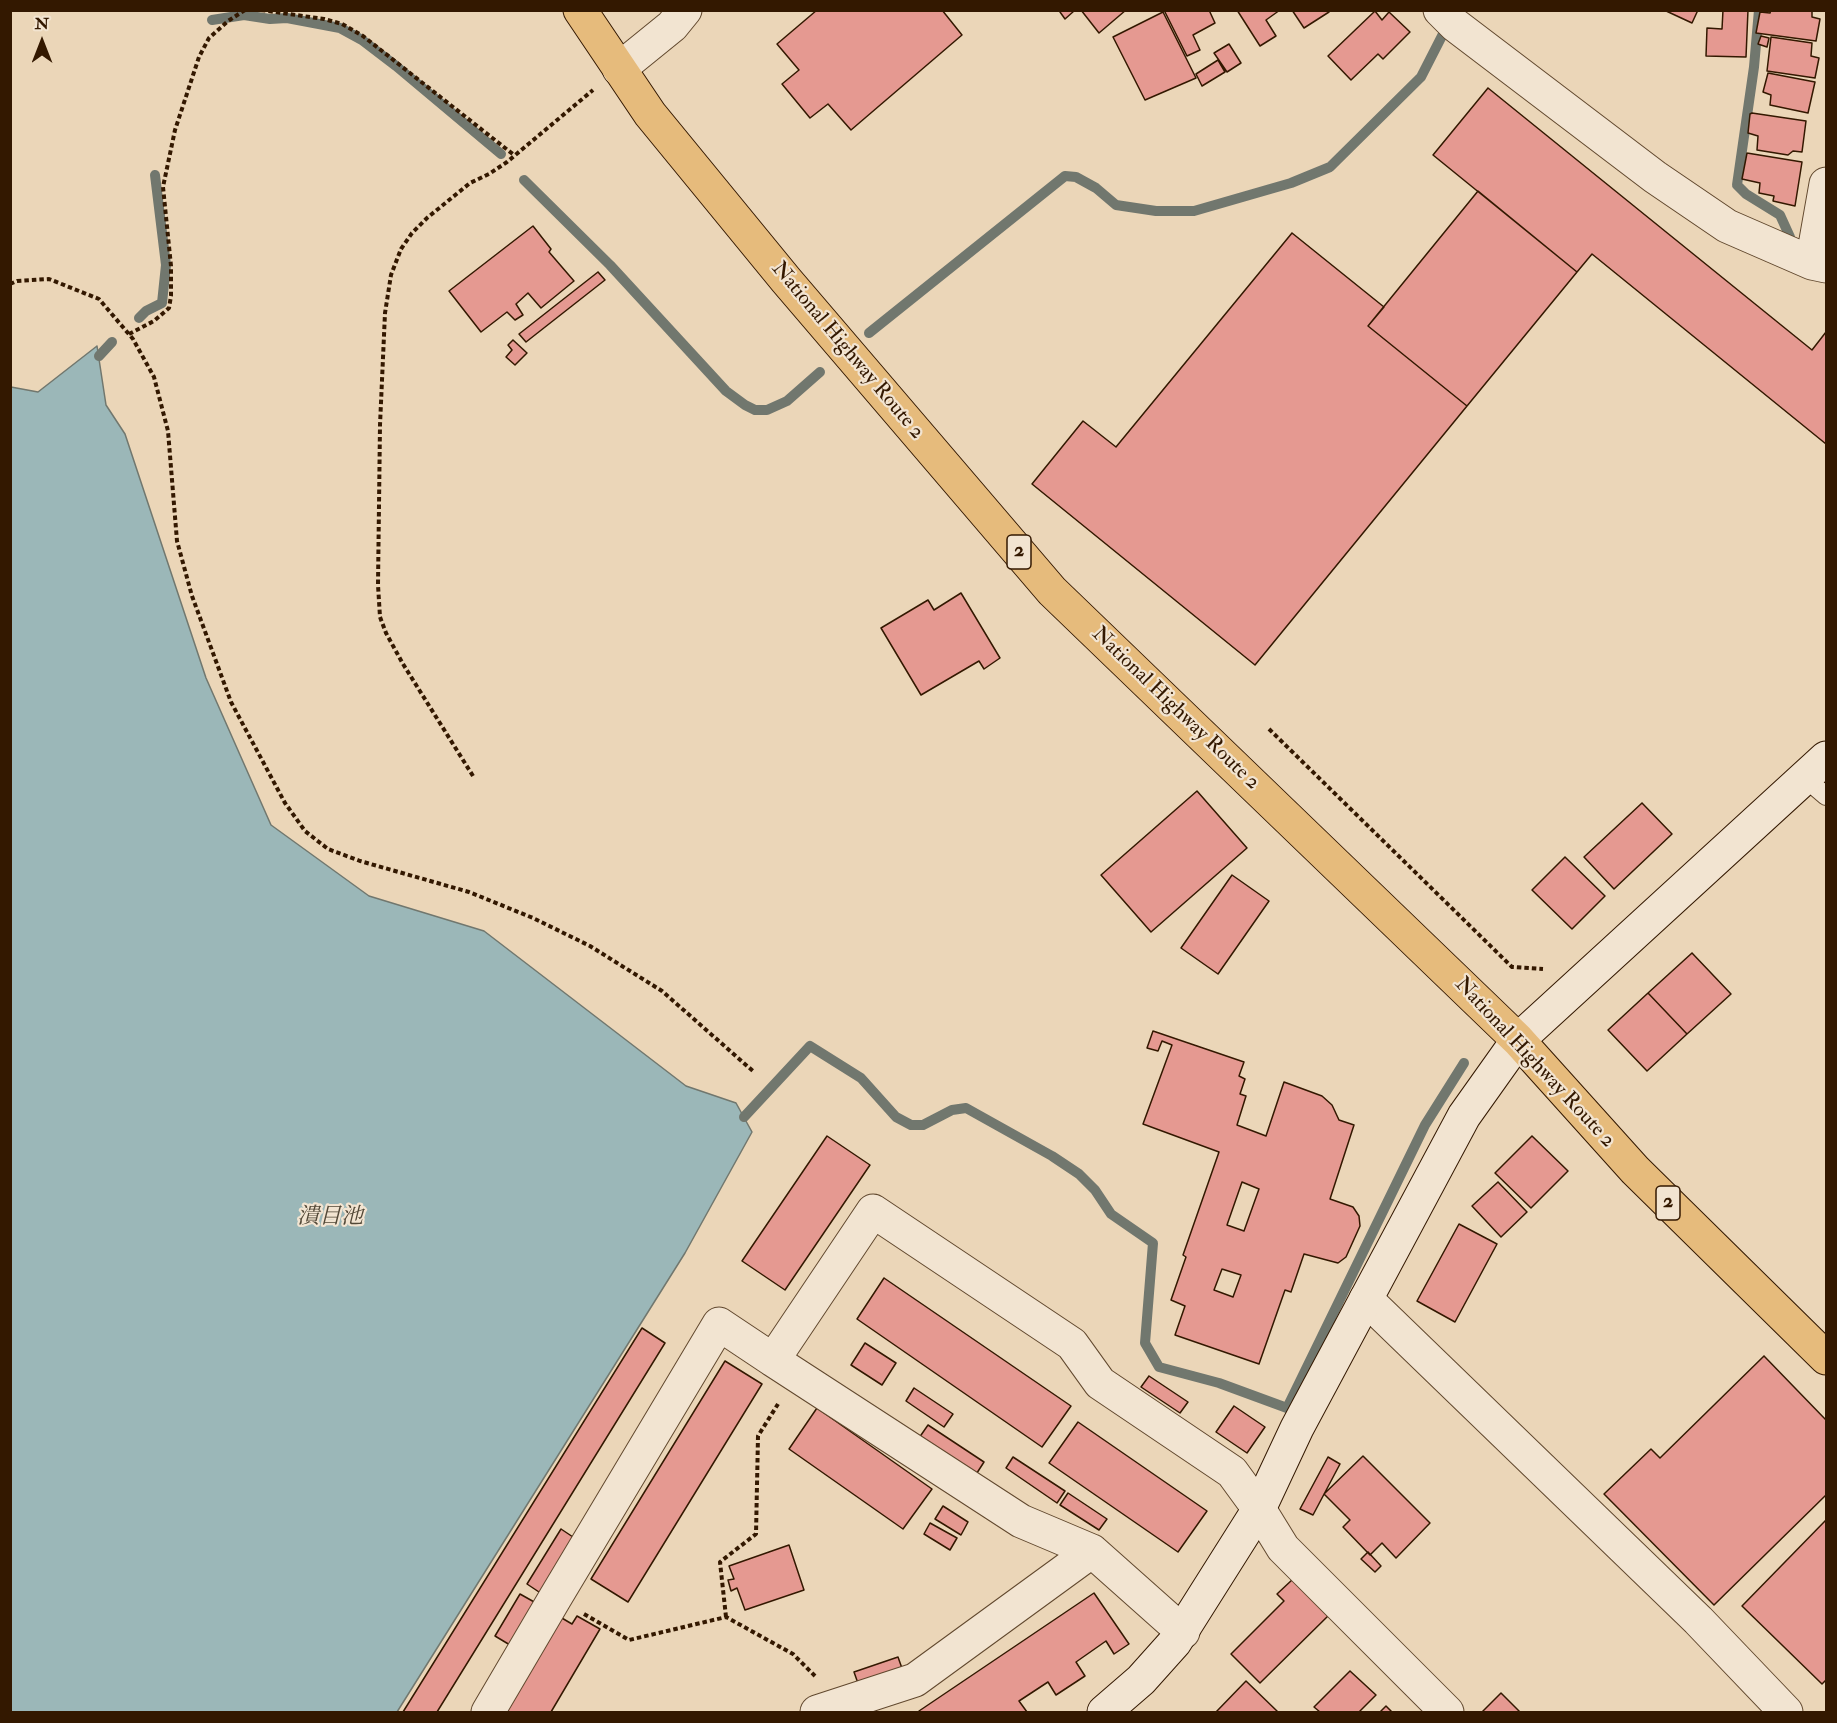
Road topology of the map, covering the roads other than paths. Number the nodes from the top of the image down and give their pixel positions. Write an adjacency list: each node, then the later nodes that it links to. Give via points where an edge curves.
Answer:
1 (580, 10): 4 (highway, National Highway Route 2 / 2)
2 (685, 10): 4 (street, via 672,26)
3 (1440, 10): 6 (street, via 1655,177 1727,226)
4 (619, 69): 8 (highway, National Highway Route 2 / 2, via 650,114 786,280 1052,591)
5 (1826, 190): 6 (street)
6 (1819, 264)
7 (1819, 777): 8 (street)
8 (1518, 1040): 9 (street, via 1464,1116); 10 (highway, National Highway Route 2 / 2, via 1635,1170)
9 (1366, 1299): 12 (street); 19 (street, via 1698,1620)
10 (1827, 1358)
11 (785, 1368): 12 (street, via 873,1212 1072,1344 1100,1383 1232,1472); 13 (street, via 1021,1521); 16 (street, via 719,1324)
12 (1259, 1509): 14 (street); 18 (street, via 1283,1548)
13 (1092, 1551): 14 (street); 15 (street, via 915,1680)
14 (1183, 1632): 17 (street, via 1141,1680)
15 (830, 1708)
16 (488, 1713)
17 (1104, 1713)
18 (1447, 1713)
19 (1786, 1713)

